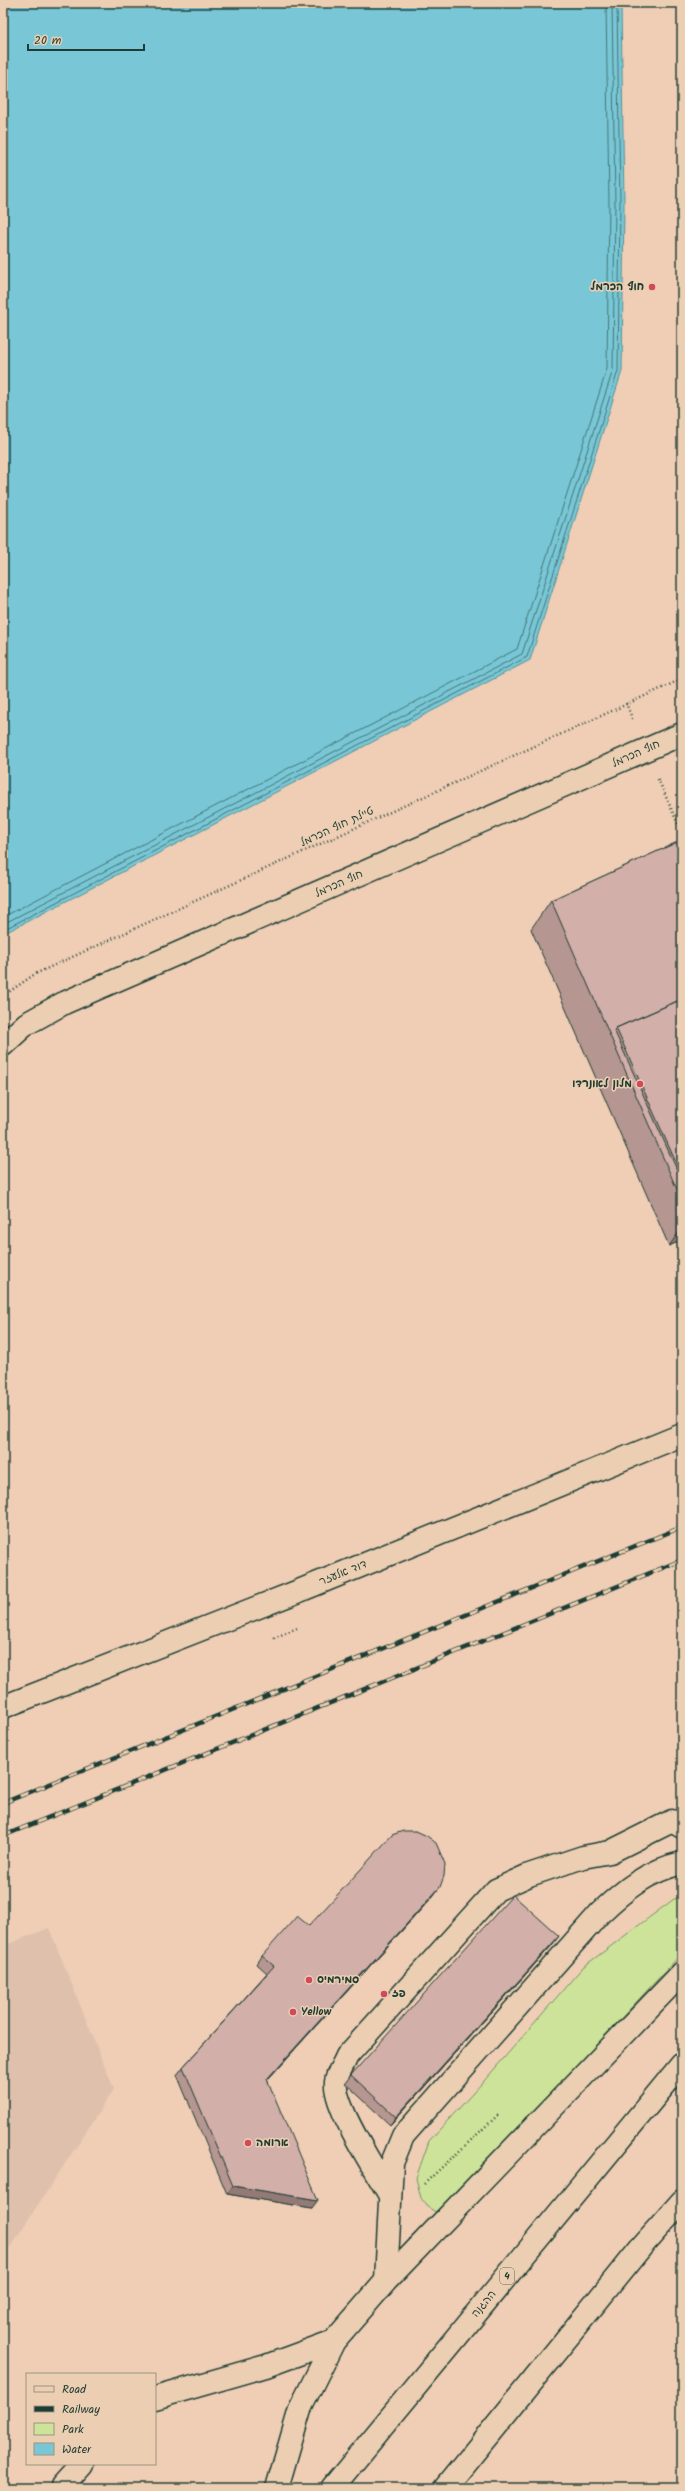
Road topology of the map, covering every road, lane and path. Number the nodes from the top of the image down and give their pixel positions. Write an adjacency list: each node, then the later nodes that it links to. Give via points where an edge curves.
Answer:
1 (682, 679): 5 (path, טיילת חוף הכרמל, via 35,974)
2 (682, 734): 3 (main road, חוף הכרמל)
3 (646, 750): 4 (path); 6 (main road, חוף הכרמל, via 64,1004 26,1024)
4 (682, 833)
5 (3, 996)
6 (3, 1045)
7 (682, 1435): 8 (main road, דוד אלעזר, via 294,1594)
8 (3, 1708)
9 (682, 1827): 13 (main road, via 672,1821 610,1852 583,1857 529,1875 496,1890 347,2056 336,2081 337,2096)
10 (682, 1863): 13 (main road, via 668,1866 631,1885 590,1924 403,2136 392,2163)
11 (682, 1973): 15 (main road)
12 (682, 2064): 21 (main road, ההגנה / 4)
13 (389, 2194): 15 (main road)
14 (682, 2201): 22 (main road)
15 (386, 2281): 16 (main road)
16 (334, 2341): 17 (main road, via 266,2366); 20 (main road, via 300,2409)
17 (156, 2398)
18 (81, 2465): 19 (main road)
19 (62, 2486)
20 (277, 2488)
21 (332, 2488)
22 (445, 2488)

